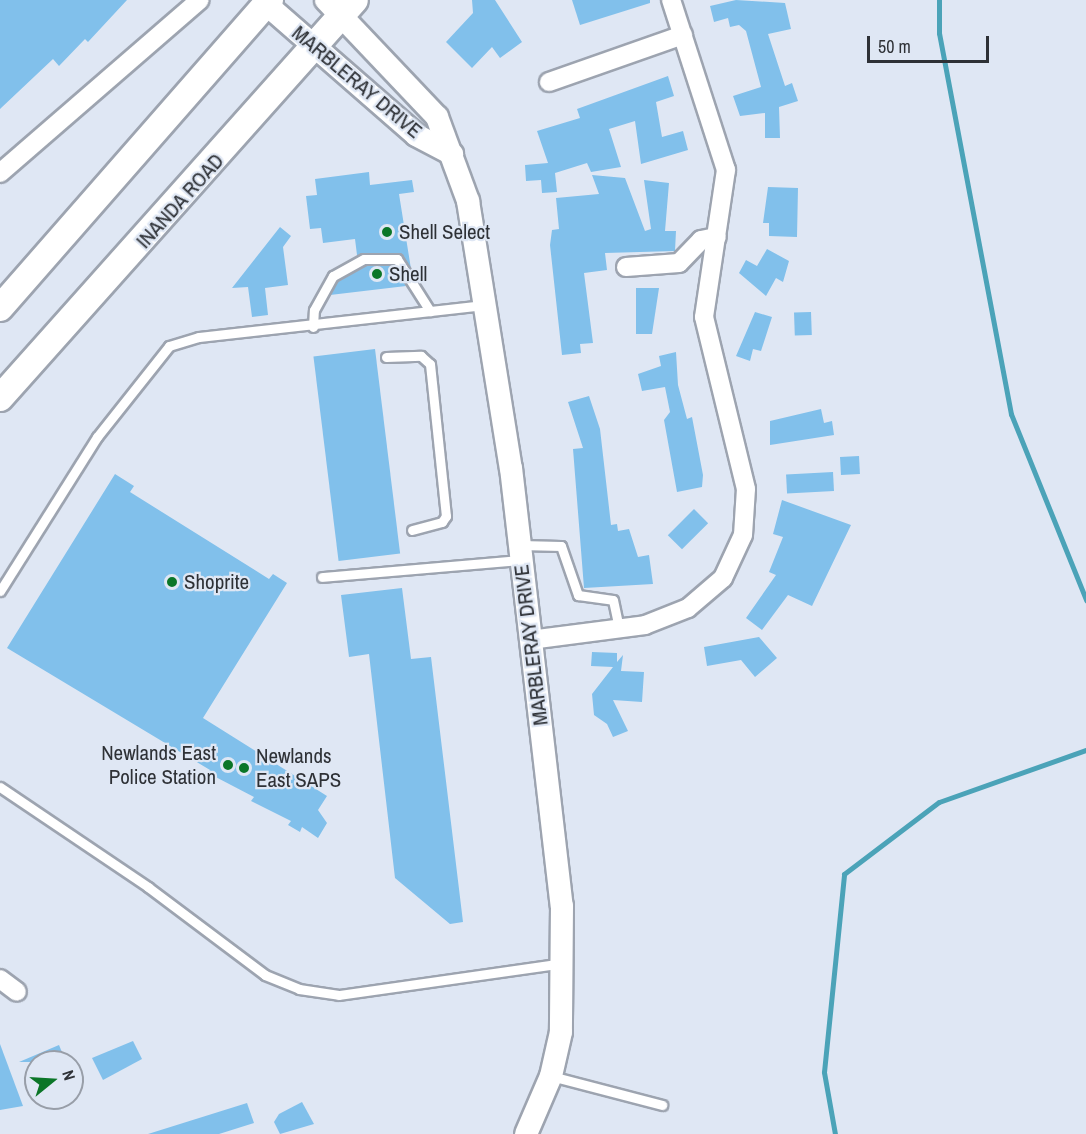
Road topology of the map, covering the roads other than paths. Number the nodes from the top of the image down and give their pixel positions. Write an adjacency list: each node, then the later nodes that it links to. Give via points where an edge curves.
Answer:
1 (200, 0): 9 (street)
2 (671, 0): 5 (street)
3 (268, 2): 6 (street, MARBLERAY DRIVE); 13 (main road)
4 (341, 5): 6 (main road, INANDA ROAD); 8 (street, MARBLERAY DRIVE, via 437,117)
5 (683, 34): 7 (street); 10 (street, via 724,158 727,180)
6 (314, 48): 8 (street, MARBLERAY DRIVE, via 416,135); 17 (main road, INANDA ROAD)
7 (549, 82)
8 (452, 154): 12 (street, MARBLERAY DRIVE, via 468,201)
9 (0, 172)
10 (717, 237): 11 (street, via 700,240 679,263); 22 (street, via 705,325 746,489 743,535 723,578 703,598 668,618)
11 (626, 267)
12 (486, 305): 14 (lane); 19 (street, MARBLERAY DRIVE)
13 (0, 308)
14 (430, 311): 15 (lane); 15 (lane, via 397,260 364,259 333,276 314,310)
15 (313, 327): 21 (lane, via 199,337 169,346 97,437)
16 (386, 357): 18 (lane, via 421,356 430,364 446,516 442,522)
17 (0, 398)
18 (412, 530)
19 (520, 553): 20 (lane); 22 (lane, via 561,546 578,595 613,600); 23 (street, MARBLERAY DRIVE)
20 (322, 577)
21 (0, 591)
22 (619, 629): 23 (street)
23 (530, 640): 25 (street, MARBLERAY DRIVE)
24 (0, 787): 25 (lane, via 148,887 265,975 299,989 339,995)
25 (565, 963): 28 (street, MARBLERAY DRIVE, via 561,1032)
26 (0, 979): 27 (street)
27 (9, 994)
28 (551, 1076): 29 (lane); 30 (street, MARBLERAY DRIVE)
29 (662, 1105)
30 (526, 1134)

